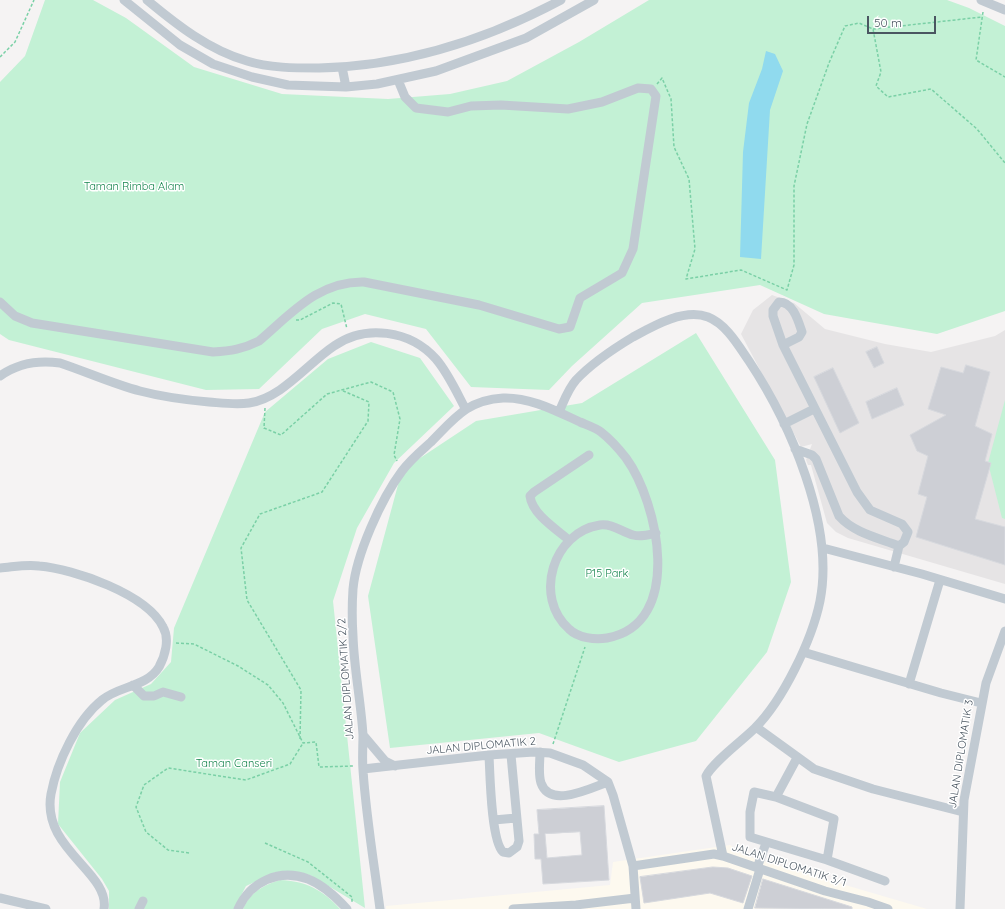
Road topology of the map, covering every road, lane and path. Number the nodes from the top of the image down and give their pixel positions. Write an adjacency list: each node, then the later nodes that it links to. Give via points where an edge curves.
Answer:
1 (34, 0): 10 (path, via 15,42)
2 (124, 0): 14 (street, via 180,45 213,64 252,77 288,85)
3 (147, 0): 11 (street, via 172,21 207,44 247,61 293,68)
4 (561, 0): 11 (street, via 523,21 472,40 383,63)
5 (594, 0): 13 (street, via 526,38 436,72)
6 (983, 1): 7 (street); 8 (path)
7 (1005, 10)
8 (982, 17): 9 (path); 12 (path, via 976,60)
9 (873, 29): 15 (path, via 859,23 845,26 807,124 794,186 794,265 787,290 741,270 686,279 695,249 689,179 674,147 671,99 662,78); 16 (path, via 881,72 876,86 888,97 931,89 977,129)
10 (0, 57)
11 (342, 67): 14 (street)
12 (1005, 77)
13 (398, 80): 14 (street); 15 (street, via 405,98 416,108 448,112 471,106 501,105 568,109 602,102 638,88)
14 (346, 87)
15 (652, 90): 18 (street, via 656,96 632,249 622,273 580,298 570,327 559,329 479,304 358,281 321,290)
16 (1005, 163)
17 (0, 302): 18 (street, via 15,316 32,323 213,352 238,350 249,346)
18 (286, 318): 19 (path, via 300,320 333,303 341,304)
19 (349, 338): 23 (street, via 334,346 278,391); 24 (street, via 383,332 411,340 435,358 450,379)
20 (782, 345): 25 (street)
21 (0, 376): 23 (street, via 22,365 48,361 140,391 176,398 249,403)
22 (342, 390): 23 (path, via 327,394 281,435 264,428); 30 (path, via 371,382 393,392 400,420 394,455); 49 (path, via 370,402 368,421 322,492 260,514 241,548 247,600 301,690)
23 (265, 398)
24 (465, 408): 26 (street, JALAN DIPLOMATIK 2/2, via 501,398 533,402); 30 (street, JALAN DIPLOMATIK 2/2)
25 (814, 409): 27 (street); 33 (street, via 857,492 870,510 897,522 908,532 904,542)
26 (559, 412): 27 (street, via 575,381 607,354 672,319 698,314 720,324 736,342 766,387); 31 (street, JALAN DIPLOMATIK 2/2, via 601,431 625,457 643,487)
27 (784, 424): 28 (street)
28 (795, 449): 33 (street, via 812,454 816,459 839,516 846,524); 34 (street, via 811,494)
29 (589, 455): 32 (street, via 530,496 531,503 540,515)
30 (402, 470): 48 (street, JALAN DIPLOMATIK 2/2, via 379,508 360,559 353,587 352,635)
31 (656, 533): 32 (street, JALAN DIPLOMATIK 2/2, via 635,536 606,524 587,529); 40 (street, JALAN DIPLOMATIK 2/2, via 659,567 646,611 639,621 622,633 609,637)
32 (569, 540): 40 (street, JALAN DIPLOMATIK 2/2, via 552,572 552,602 563,624 572,633)
33 (899, 546): 35 (street)
34 (823, 548): 35 (street); 42 (street, via 820,600)
35 (894, 567): 37 (street)
36 (0, 568): 41 (street, via 55,568 108,586 147,607 164,627)
37 (940, 580): 38 (street); 43 (street)
38 (1005, 600)
39 (1005, 631): 46 (street, JALAN DIPLOMATIK 3)
40 (589, 638): 51 (path)
41 (166, 643): 44 (street, via 158,669); 49 (path, via 194,644 260,679 283,704)
42 (803, 652): 43 (street); 47 (street, via 784,686)
43 (909, 684): 46 (street)
44 (133, 686): 45 (street, via 144,696 164,692); 75 (street, via 102,699 73,734 61,760 51,794 49,814 58,836 103,891)
45 (181, 697)
46 (981, 703): 59 (street, JALAN DIPLOMATIK 3)
47 (756, 726): 54 (street); 65 (street, via 706,776)
48 (363, 735): 55 (street, via 386,761); 56 (street, JALAN DIPLOMATIK 2/2)
49 (300, 739): 50 (path)
50 (303, 743): 56 (path, via 316,742 319,767); 64 (path, via 290,764 246,780 168,768 144,785 136,807 146,832 168,850)
51 (545, 753): 53 (street, JALAN DIPLOMATIK 2); 57 (street, JALAN DIPLOMATIK 2, via 583,765); 57 (street, via 541,782 547,792 553,795 569,795)
52 (489, 755): 53 (street, JALAN DIPLOMATIK 2); 55 (street, JALAN DIPLOMATIK 2); 61 (street)
53 (511, 755): 60 (street)
54 (797, 758): 58 (street); 59 (street, via 814,769 873,789)
55 (395, 766): 56 (street, JALAN DIPLOMATIK 2)
56 (363, 767): 77 (street, JALAN DIPLOMATIK 2/2)
57 (608, 782): 67 (street)
58 (776, 797): 63 (street, via 756,791 752,794 750,834 753,838); 66 (street, via 834,818)
59 (963, 812): 82 (street, JALAN DIPLOMATIK 3)
60 (516, 818): 61 (street); 61 (street, via 519,841 517,847 509,853 499,848)
61 (494, 820)
62 (266, 843): 72 (path, via 308,862 352,897)
63 (766, 843): 66 (street); 68 (street)
64 (188, 853)
65 (723, 856): 67 (street, JALAN DIPLOMATIK 3/1, via 714,854); 68 (street, JALAN DIPLOMATIK 3/1)
66 (827, 860): 69 (street)
67 (633, 866): 71 (street)
68 (759, 869): 80 (street); 81 (street, JALAN DIPLOMATIK 3/1)
69 (885, 880)
70 (0, 898): 74 (street)
71 (634, 898): 73 (street); 79 (street)
72 (350, 906): 76 (street, via 320,885 294,876 268,878 248,891)
73 (576, 907): 78 (street)
74 (46, 909)
75 (104, 909)
76 (238, 909)
77 (380, 909)
78 (513, 909)
79 (636, 909)
80 (748, 909)
81 (888, 909)
82 (960, 909)

